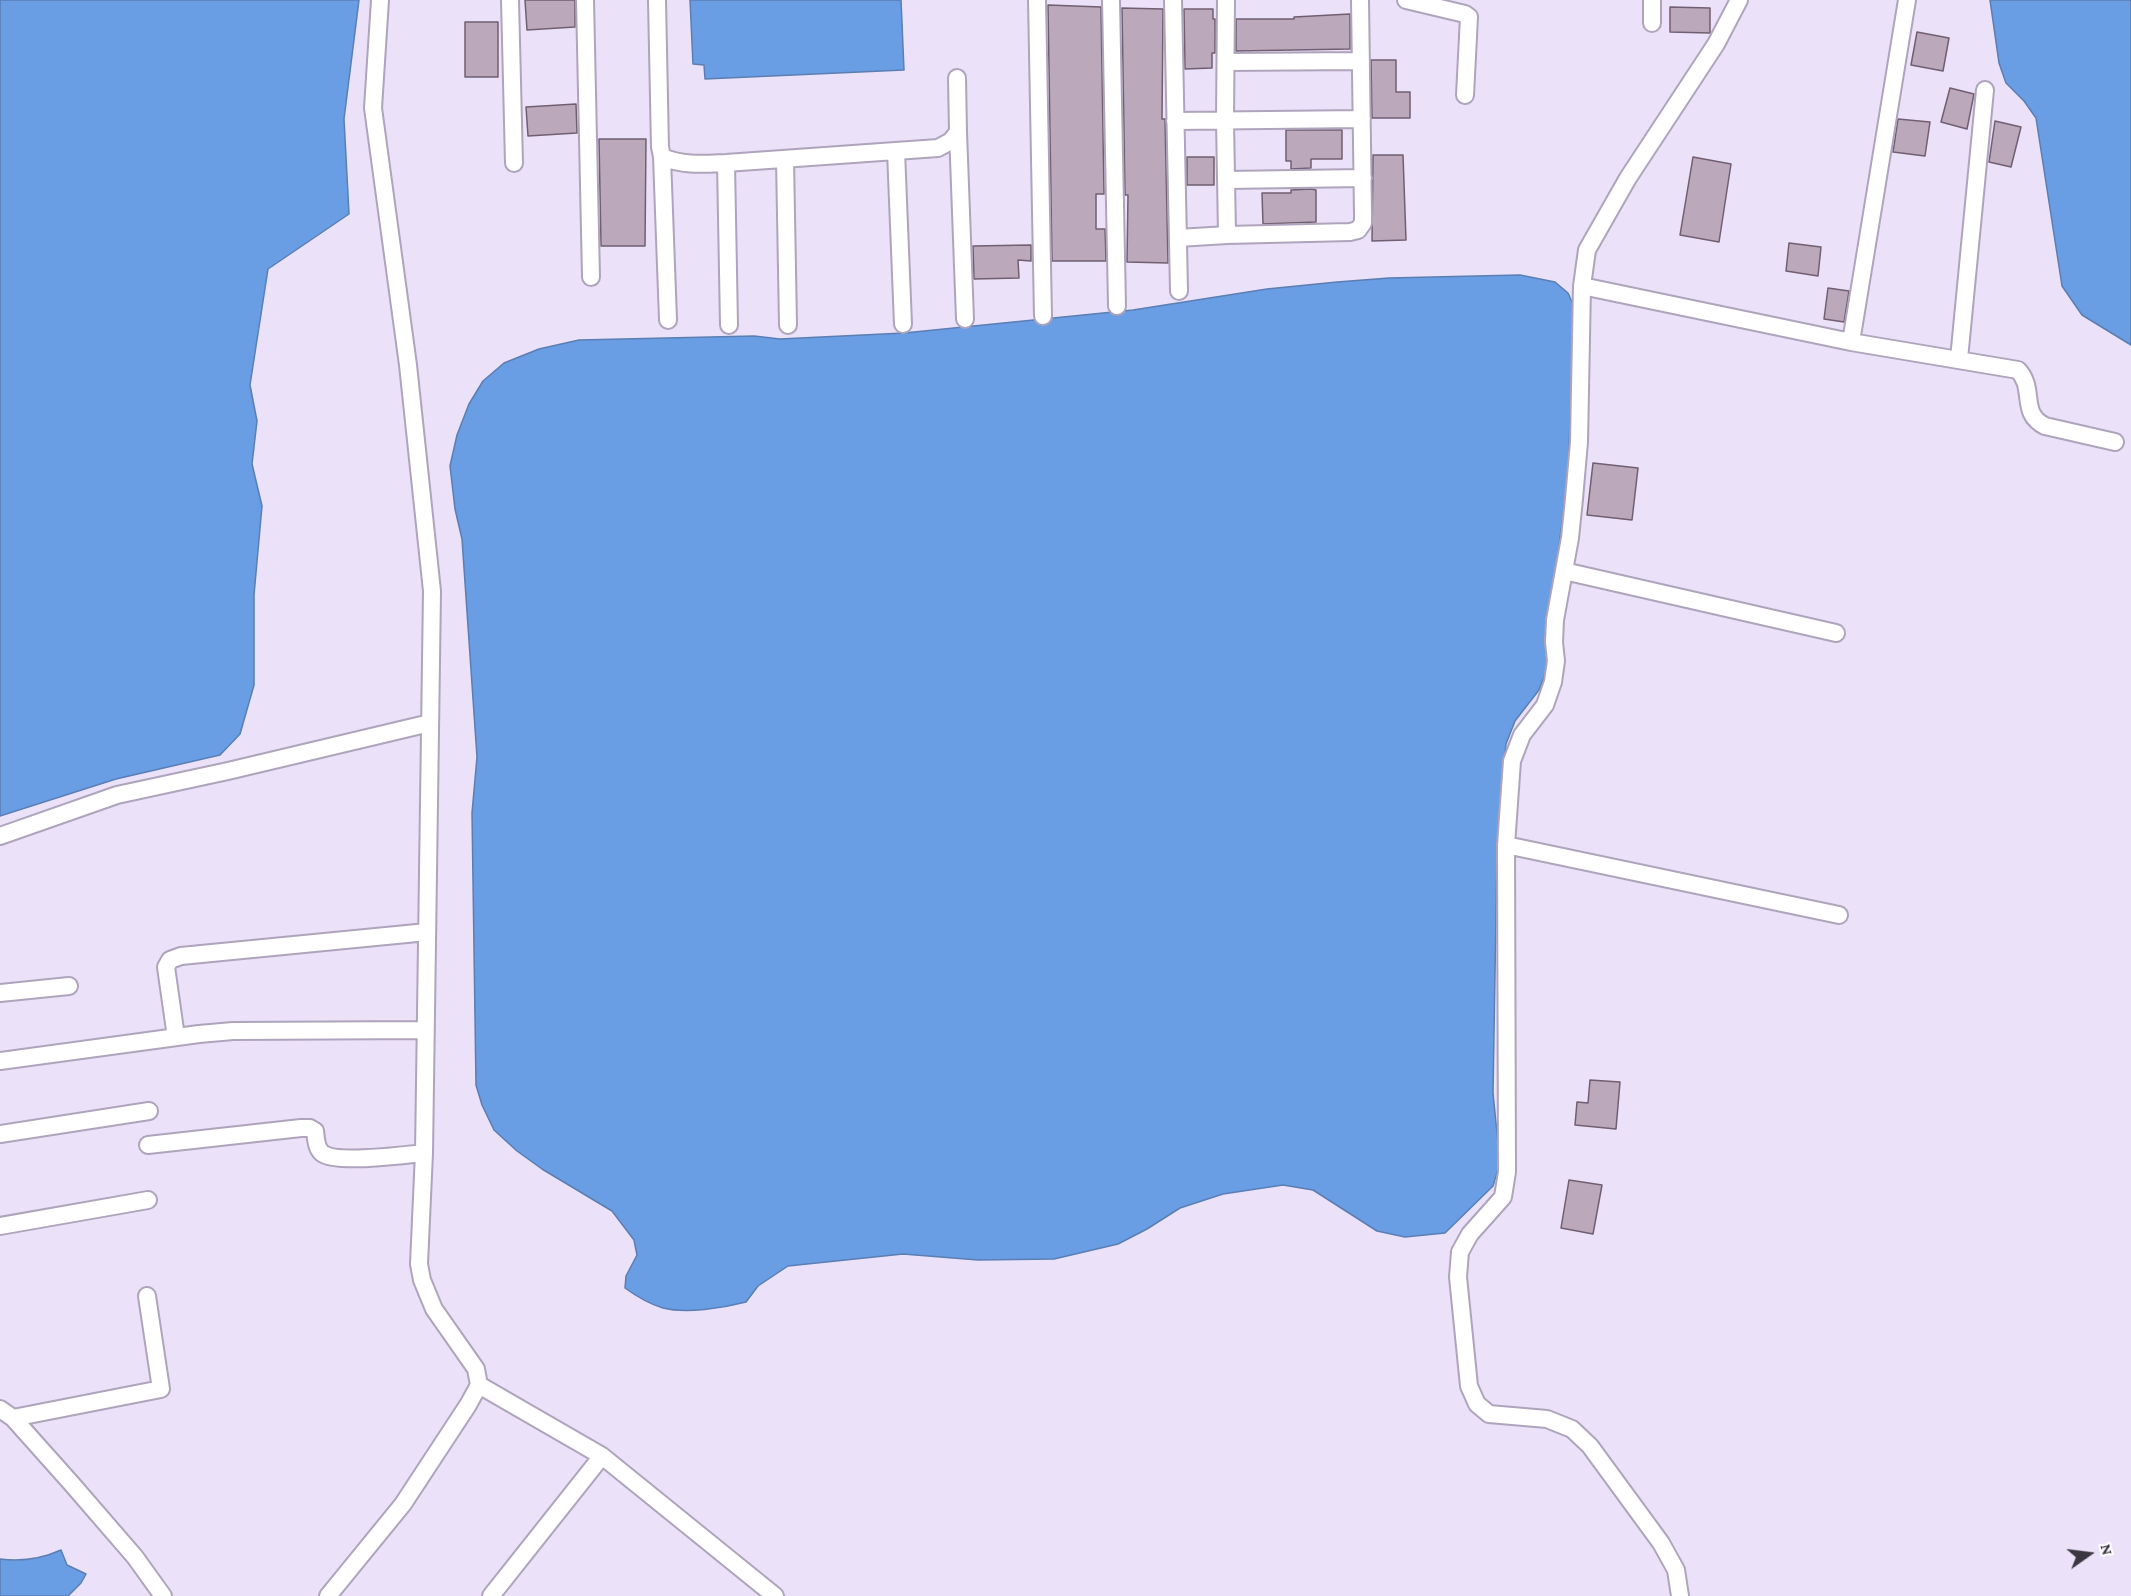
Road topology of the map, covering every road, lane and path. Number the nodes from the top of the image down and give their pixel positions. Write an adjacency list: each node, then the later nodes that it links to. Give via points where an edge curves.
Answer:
1 (380, 0): 48 (street, via 374,108 408,364 432,591)
2 (510, 0): 27 (street)
3 (585, 0): 33 (street)
4 (657, 0): 25 (street)
5 (1037, 0): 37 (street)
6 (1111, 0): 36 (street)
7 (1173, 0): 22 (street)
8 (1226, 0): 16 (street)
9 (1360, 0): 15 (street)
10 (1406, 0): 19 (street, via 1469,17)
11 (1652, 0): 14 (street)
12 (1739, 0): 34 (street, via 1716,44 1607,213 1587,250)
13 (1907, 0): 43 (street)
14 (1652, 23)
15 (1361, 61): 16 (street); 20 (street)
16 (1226, 62): 21 (street)
17 (957, 78): 23 (street)
18 (1985, 90): 44 (street)
19 (1465, 95)
20 (1362, 119): 21 (street); 29 (street)
21 (1225, 120): 22 (street); 30 (street)
22 (1175, 121): 32 (street)
23 (957, 132): 24 (street, via 951,141 938,148); 38 (street)
24 (896, 151): 26 (street); 40 (street)
25 (662, 157): 28 (street, via 693,165); 39 (street)
26 (785, 159): 28 (street); 42 (street)
27 (514, 163)
28 (726, 163): 41 (street)
29 (1363, 178): 30 (street); 31 (street, via 1363,223 1358,230)
30 (1226, 180): 31 (street)
31 (1227, 235): 32 (street)
32 (1178, 238): 35 (street)
33 (591, 277)
34 (1582, 286): 43 (street); 46 (street, via 1579,442)
35 (1179, 291)
36 (1117, 306)
37 (1043, 316)
38 (964, 319)
39 (668, 320)
40 (903, 324)
41 (729, 325)
42 (788, 325)
43 (1851, 342): 44 (street)
44 (1959, 359): 45 (street, via 2018,370 2025,377 2029,411 2035,421)
45 (2115, 442)
46 (1564, 572): 47 (street); 50 (street, via 1556,620 1553,682 1545,705 1522,735 1512,761)
47 (1836, 633)
48 (430, 723): 49 (street, via 117,795); 52 (street)
49 (0, 836)
50 (1506, 845): 51 (street); 72 (street, via 1507,1172 1503,1197 1470,1234 1460,1252 1458,1277 1469,1386 1477,1404 1489,1414 1547,1419 1572,1429 1590,1446 1661,1543 1676,1570)
51 (1839, 915)
52 (427, 932): 55 (street); 56 (street, via 170,960 166,967)
53 (69, 986): 54 (street)
54 (0, 993)
55 (426, 1030): 56 (street, via 233,1031); 61 (street)
56 (176, 1037): 57 (street)
57 (0, 1061)
58 (150, 1111): 59 (street)
59 (0, 1134)
60 (148, 1145): 61 (street, via 310,1128 315,1131 318,1148 332,1157)
61 (424, 1154): 65 (street, via 419,1264 422,1280 434,1309 476,1369)
62 (148, 1200): 63 (street)
63 (0, 1226)
64 (147, 1296): 66 (street, via 161,1389)
65 (479, 1385): 67 (street); 69 (street, via 403,1504)
66 (7, 1413): 68 (street, via 128,1549)
67 (602, 1456): 70 (street); 71 (street)
68 (163, 1596)
69 (328, 1596)
70 (491, 1596)
71 (775, 1596)
72 (1680, 1596)

